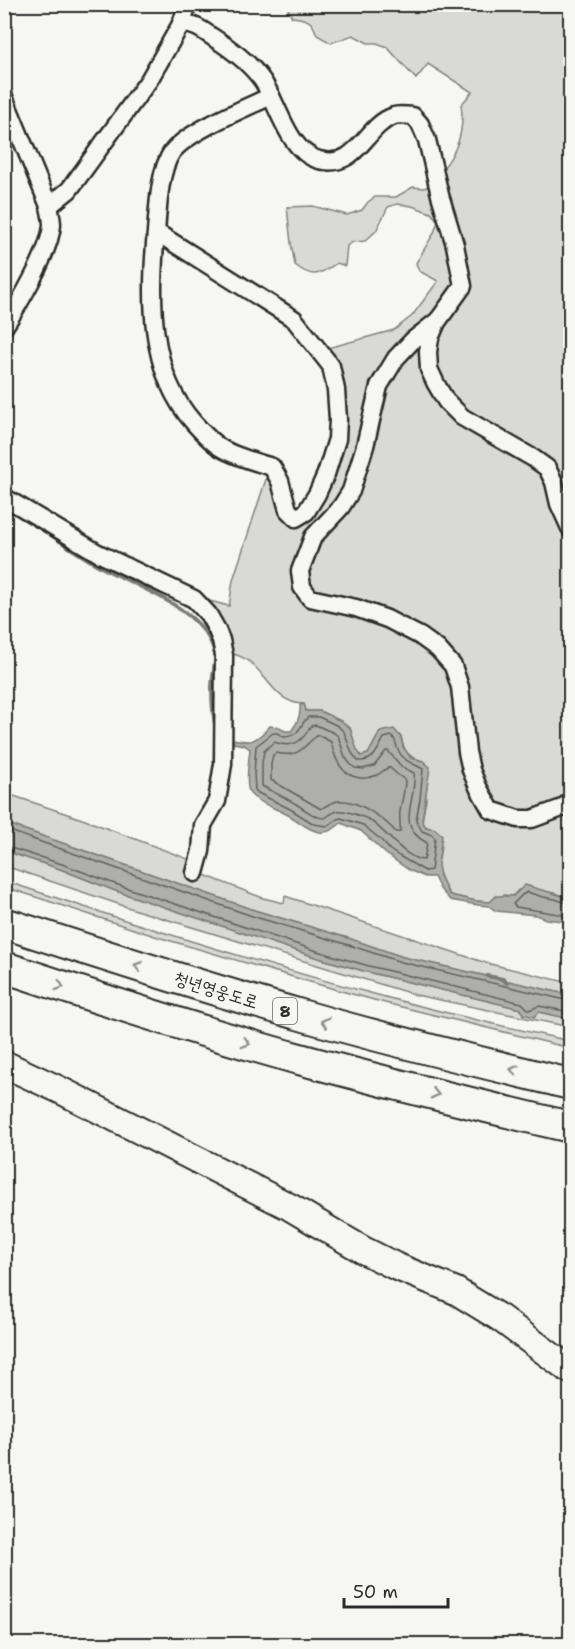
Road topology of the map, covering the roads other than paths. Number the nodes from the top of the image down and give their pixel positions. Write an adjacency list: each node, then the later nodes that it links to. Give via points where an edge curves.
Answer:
1 (188, 4): 2 (street)
2 (181, 24): 3 (street, via 192,24 250,65); 5 (street, via 149,80 69,190)
3 (271, 96): 6 (street, via 188,137 172,152 164,172); 7 (street, via 296,143 308,154 331,162 351,155 396,115 412,116 420,124 463,286)
4 (4, 97): 5 (street)
5 (49, 206): 8 (street, via 52,225 40,262)
6 (156, 232): 6 (street, via 156,336 172,388 204,434 222,448 272,467 288,510 296,518 306,512 317,494 338,439 331,366 294,319)
7 (437, 322): 10 (street, via 430,338 429,369 446,401 462,417 547,468); 11 (street, via 396,358 379,386 351,491 313,537 300,571 302,587 310,598 356,608 420,636 453,666 460,687 471,770 491,810 518,819 532,819)
8 (4, 327)
9 (4, 497): 12 (street, via 98,553 194,598 216,628 224,655 223,764 217,801 203,825)
10 (570, 528)
11 (570, 802)
12 (195, 873)
13 (4, 923): 16 (highway, 청년영웅도로 / 8, one-way to 13, via 302,1016)
14 (4, 967): 17 (highway, 8, one-way to 17, via 290,1056)
15 (4, 1064): 18 (main road, via 280,1202 363,1250 456,1291)
16 (570, 1084)
17 (570, 1127)
18 (570, 1370)

